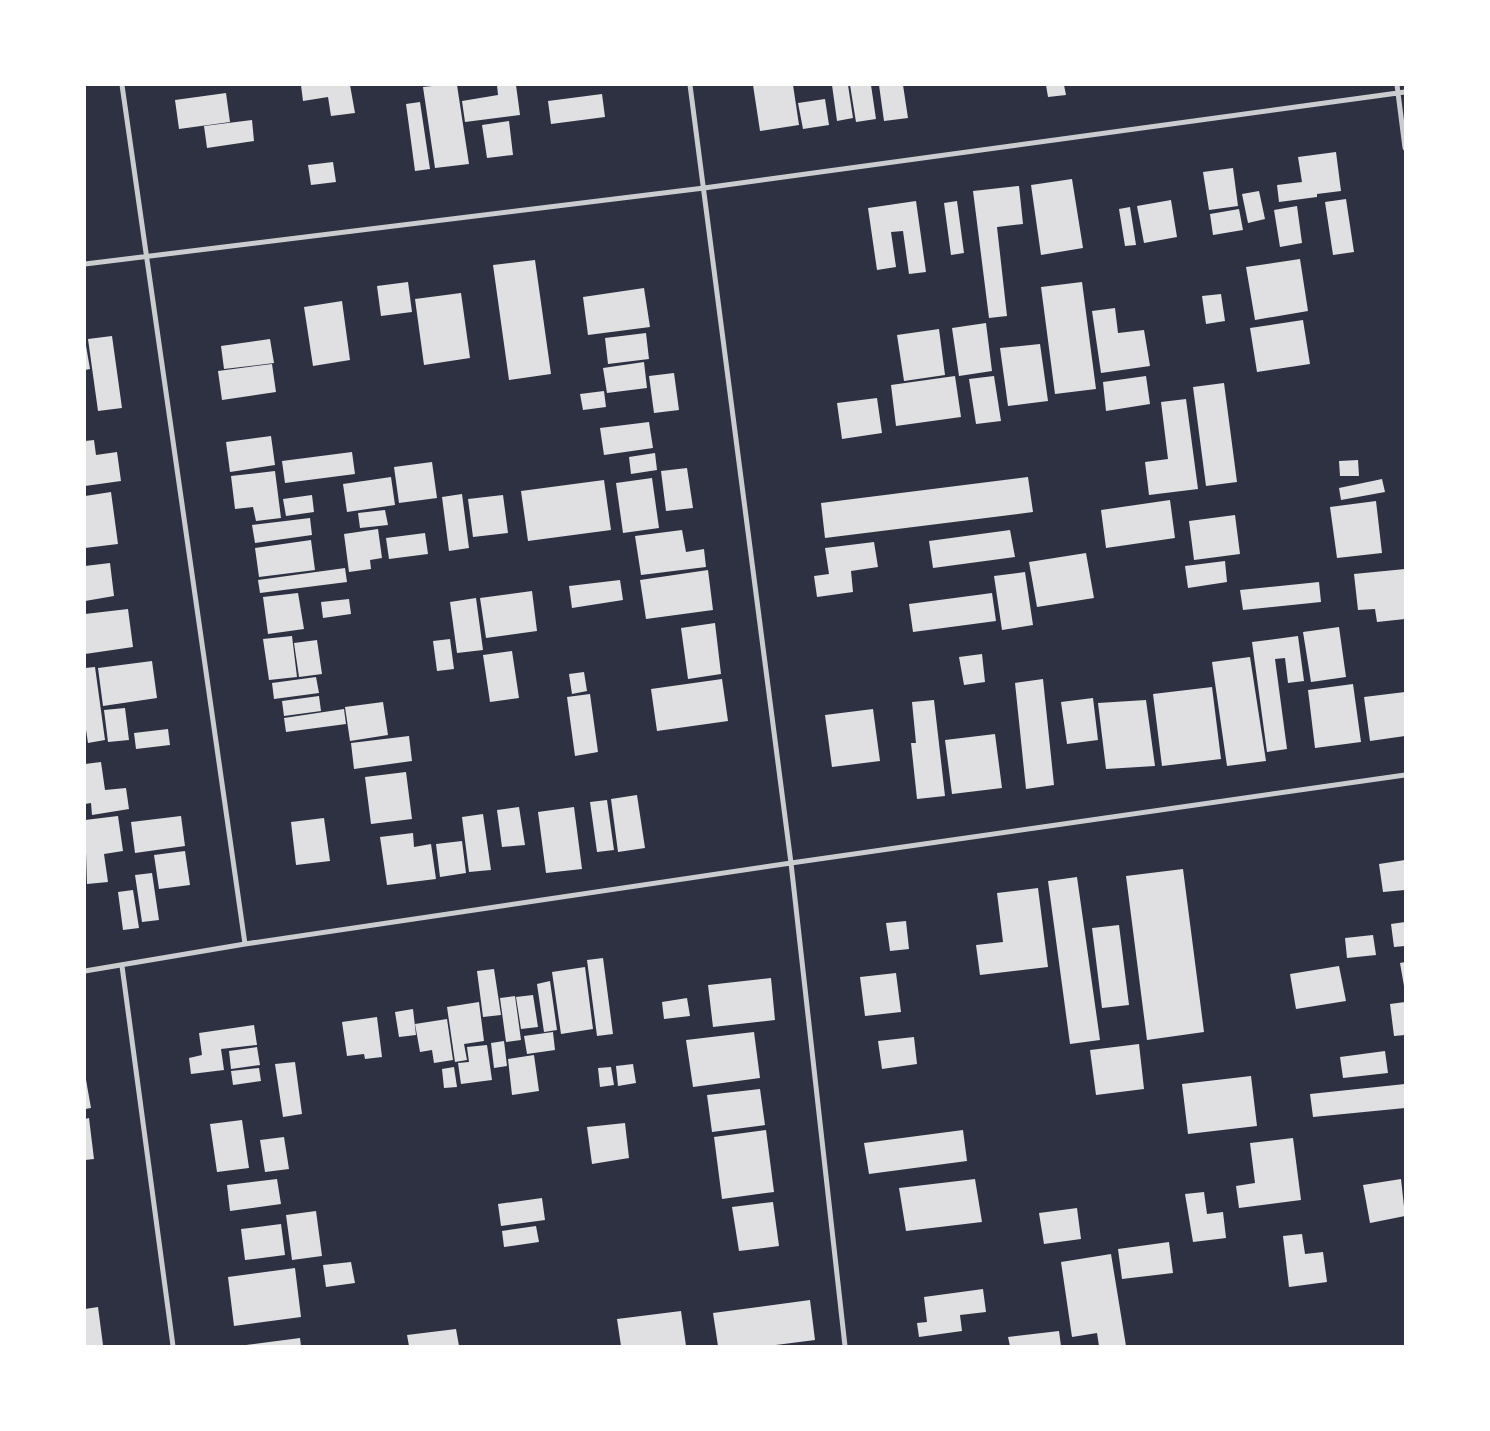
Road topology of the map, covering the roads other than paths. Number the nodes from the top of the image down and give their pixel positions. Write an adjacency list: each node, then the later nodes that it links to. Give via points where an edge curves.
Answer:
1 (122, 85): 8 (street)
2 (690, 85): 7 (street)
3 (1397, 85): 5 (street)
4 (1405, 92): 5 (street)
5 (1398, 93): 6 (street); 7 (street)
6 (1405, 148)
7 (704, 188): 8 (street); 11 (street)
8 (147, 256): 9 (street); 12 (street)
9 (85, 264)
10 (1405, 776): 11 (street)
11 (791, 863): 12 (street); 16 (street)
12 (245, 944): 13 (street)
13 (122, 966): 14 (street); 15 (street)
14 (85, 971)
15 (173, 1346)
16 (845, 1346)

